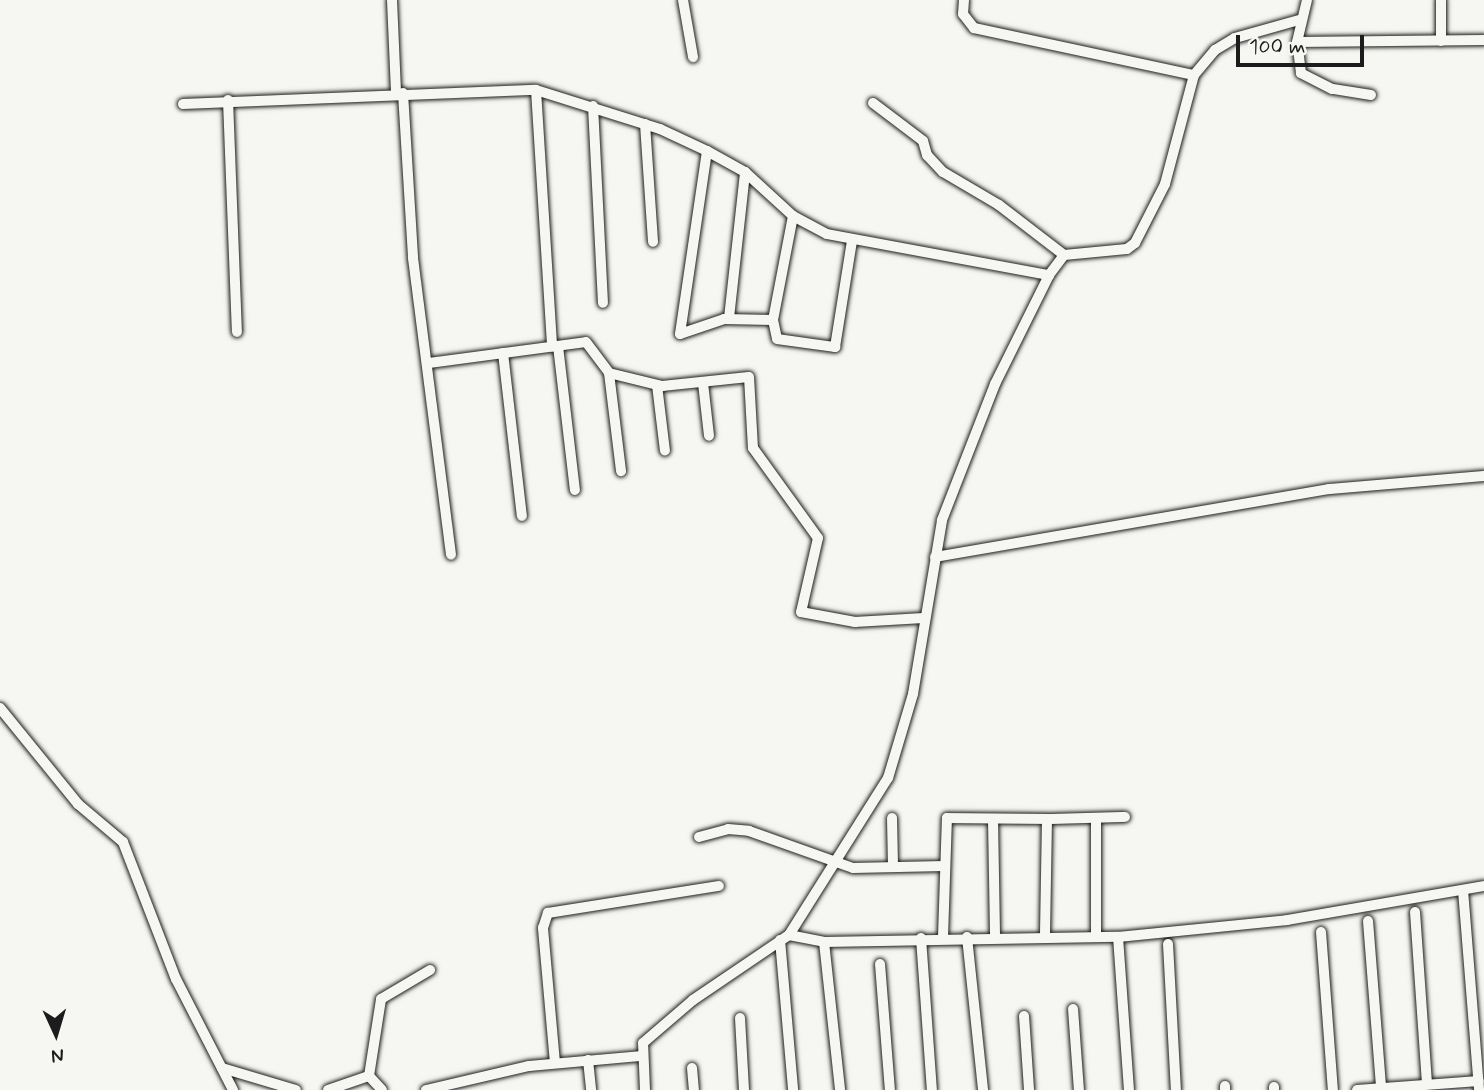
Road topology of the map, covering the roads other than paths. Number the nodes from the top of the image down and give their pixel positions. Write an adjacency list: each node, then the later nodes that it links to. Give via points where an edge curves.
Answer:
1 (393, 0): 13 (street)
2 (683, 0): 10 (street)
3 (964, 0): 11 (street, via 963,14 974,28)
4 (1307, 0): 6 (street)
5 (1441, 0): 8 (street)
6 (1299, 20): 9 (street); 11 (street, via 1235,38)
7 (1484, 40): 8 (street)
8 (1441, 41): 9 (street)
9 (1297, 42): 14 (street, via 1301,73 1332,89)
10 (693, 57)
11 (1194, 75): 25 (street, via 1165,184 1135,243 1127,249)
12 (536, 90): 13 (street); 18 (street); 31 (street)
13 (400, 93): 15 (street); 33 (street, via 413,258)
14 (1371, 95)
15 (228, 100): 17 (street); 30 (street)
16 (873, 103): 25 (street, via 923,142 943,172 999,205)
17 (183, 104)
18 (593, 106): 19 (street); 27 (street)
19 (645, 124): 20 (street); 24 (street)
20 (707, 151): 21 (street); 28 (street, via 680,334)
21 (745, 172): 22 (street); 28 (street)
22 (793, 215): 23 (street); 29 (street)
23 (852, 241): 26 (street); 29 (street, via 835,347 777,339)
24 (653, 242)
25 (1064, 255): 26 (street)
26 (1049, 275): 44 (street, via 995,384 950,496)
27 (603, 303)
28 (729, 318): 29 (street)
29 (774, 320)
30 (237, 332)
31 (555, 346): 32 (street); 34 (street, via 586,342); 41 (street)
32 (503, 353): 33 (street); 42 (street)
33 (429, 363): 43 (street)
34 (609, 373): 36 (street); 39 (street)
35 (703, 383): 36 (street); 37 (street); 45 (street, via 749,377 753,448 814,526 818,538 801,612 855,622)
36 (657, 385): 38 (street)
37 (709, 436)
38 (665, 452)
39 (621, 471)
40 (1484, 476): 44 (street, via 1329,489)
41 (575, 490)
42 (522, 516)
43 (451, 555)
44 (935, 556): 45 (street)
45 (923, 618): 53 (street, via 913,694 894,763)
46 (0, 708): 80 (street, via 78,803 123,842 176,979)
47 (1125, 817): 49 (street)
48 (892, 818): 55 (street)
49 (1096, 818): 51 (street); 64 (street)
50 (993, 819): 51 (street); 54 (street, via 944,820); 63 (street)
51 (1047, 819): 62 (street)
52 (699, 837): 53 (street, via 749,831)
53 (836, 864): 55 (street); 68 (street)
54 (944, 866): 55 (street); 65 (street)
55 (893, 867)
56 (719, 886): 79 (street, via 548,914 543,928)
57 (1484, 886): 58 (street)
58 (1463, 890): 67 (street, via 1287,920); 86 (street)
59 (1415, 912): 84 (street)
60 (1368, 921): 87 (street)
61 (1321, 932): 107 (street)
62 (1045, 935): 63 (street); 64 (street)
63 (995, 936): 66 (street)
64 (1096, 936): 67 (street)
65 (943, 937): 66 (street); 69 (street)
66 (968, 937): 102 (street)
67 (1118, 937): 105 (street)
68 (784, 938): 70 (street); 77 (street, via 666,1022 643,1043); 98 (street)
69 (921, 938): 70 (street); 101 (street)
70 (824, 942): 99 (street)
71 (1168, 944): 106 (street)
72 (880, 964): 100 (street)
73 (430, 971): 82 (street, via 381,999)
74 (1073, 1009): 104 (street)
75 (1024, 1016): 103 (street)
76 (740, 1018): 97 (street)
77 (640, 1056): 78 (street); 95 (street)
78 (588, 1060): 79 (street); 94 (street)
79 (555, 1063): 83 (street)
80 (222, 1068): 88 (street); 89 (street)
81 (692, 1068): 96 (street)
82 (369, 1076): 85 (street); 91 (street)
83 (479, 1076): 92 (street); 93 (street)
84 (1427, 1085): 86 (street); 87 (street)
85 (341, 1086): 90 (street)
86 (1479, 1086)
87 (1381, 1088): 108 (street)
88 (233, 1090)
89 (296, 1090)
90 (328, 1090)
91 (382, 1090)
92 (426, 1090)
93 (477, 1090)
94 (591, 1090)
95 (645, 1090)
96 (694, 1090)
97 (744, 1090)
98 (793, 1090)
99 (840, 1090)
100 (890, 1090)
101 (932, 1090)
102 (982, 1090)
103 (1029, 1090)
104 (1079, 1090)
105 (1129, 1090)
106 (1176, 1090)
107 (1333, 1090)
108 (1357, 1090)

